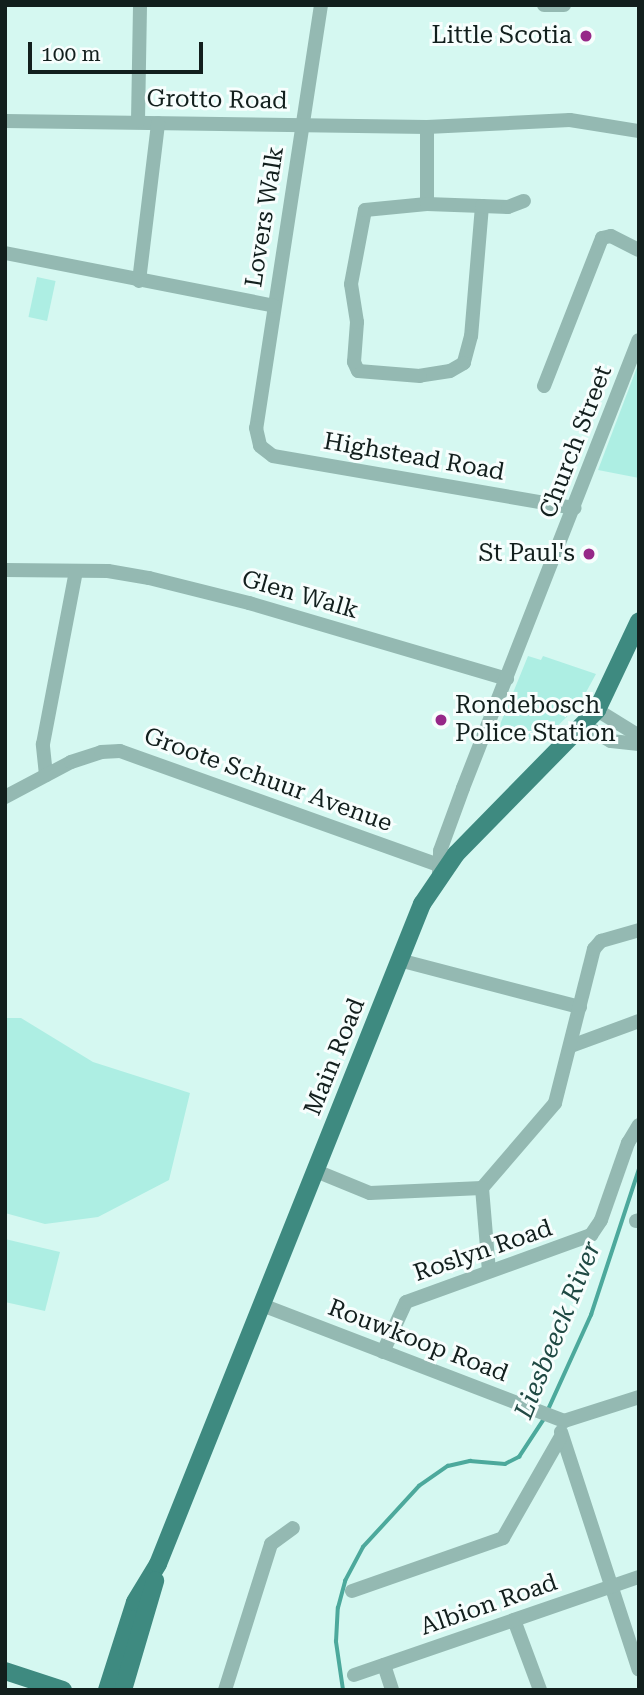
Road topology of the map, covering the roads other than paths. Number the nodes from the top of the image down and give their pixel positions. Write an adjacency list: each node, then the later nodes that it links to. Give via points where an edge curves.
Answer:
1 (140, 5): 6 (street)
2 (321, 5): 8 (street, Lovers Walk)
3 (544, 5): 4 (street)
4 (564, 5)
5 (5, 121): 6 (street, Grotto Road)
6 (138, 121): 7 (street, Grotto Road)
7 (158, 123): 8 (street, Grotto Road); 16 (street)
8 (303, 125): 9 (street, Grotto Road); 17 (street, Lovers Walk)
9 (427, 127): 10 (street, Grotto Road, via 570,120); 12 (street)
10 (639, 131)
11 (524, 201): 13 (street, via 508,207)
12 (427, 204): 13 (street); 13 (street, via 371,208 363,214 351,284 358,322 354,362 358,371 420,376 450,371 464,363 471,335)
13 (482, 206)
14 (639, 250): 19 (street, via 611,236 602,238)
15 (5, 253): 16 (street)
16 (139, 281): 17 (street)
17 (274, 306): 20 (street, Lovers Walk)
18 (639, 340): 21 (street, Church Street)
19 (544, 386)
20 (256, 435): 21 (street, Highstead Road, via 260,446 274,456)
21 (575, 509): 25 (street, Church Street)
22 (5, 570): 23 (street, Glen Walk)
23 (76, 571): 25 (street, Glen Walk, via 122,573 214,594); 30 (street, via 43,744)
24 (639, 621): 26 (main road, Main Road)
25 (507, 679): 32 (street, Church Street, via 463,788)
26 (597, 710): 27 (main road, Main Road); 28 (street)
27 (584, 725): 29 (street, via 611,741); 32 (main road, Main Road)
28 (639, 736)
29 (639, 744)
30 (46, 775): 31 (street, Groote Schuur Avenue); 32 (street, Groote Schuur Avenue, via 101,752 131,753)
31 (5, 797)
32 (439, 869): 34 (main road, Main Road)
33 (639, 930): 35 (street, via 597,944)
34 (399, 960): 35 (street); 39 (main road, Main Road)
35 (580, 1007): 37 (street)
36 (639, 1021): 37 (street)
37 (571, 1046): 40 (street, via 555,1103)
38 (639, 1125): 41 (street, Roslyn Road, via 591,1235)
39 (316, 1171): 40 (street, via 370,1193); 42 (main road, Main Road)
40 (482, 1188): 41 (street)
41 (489, 1271): 43 (street, Roslyn Road, via 406,1303)
42 (262, 1305): 43 (street, Rouwkoop Road); 48 (main road, Main Road)
43 (383, 1352): 45 (street, Rouwkoop Road)
44 (639, 1397): 45 (street)
45 (553, 1417): 46 (street)
46 (560, 1438): 50 (street); 51 (street, via 503,1538)
47 (293, 1528): 60 (street, via 280,1533 269,1548)
48 (158, 1564): 58 (main road, Main Road, via 135,1602); 59 (main road, Main Road)
49 (639, 1577): 50 (street, Albion Road)
50 (610, 1587): 52 (street, Albion Road); 54 (street)
51 (352, 1591)
52 (514, 1620): 53 (street, Albion Road); 62 (street)
53 (384, 1665): 56 (street, Albion Road); 61 (street)
54 (639, 1670)
55 (5, 1671): 57 (main road)
56 (354, 1675)
57 (63, 1690)
58 (107, 1690)
59 (124, 1690)
60 (225, 1690)
61 (392, 1690)
62 (540, 1690)

